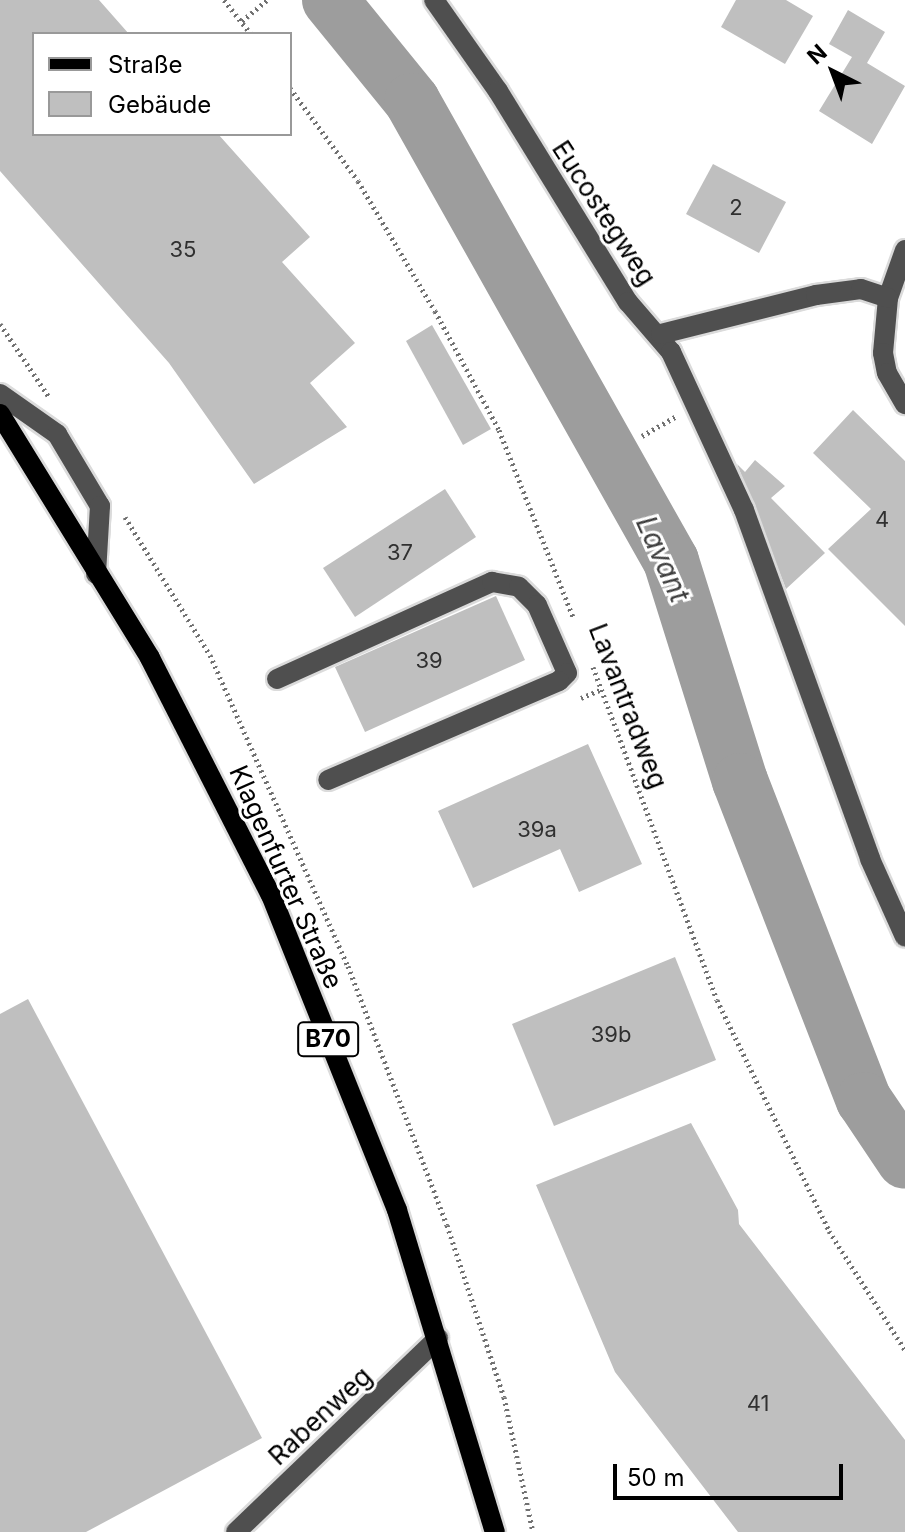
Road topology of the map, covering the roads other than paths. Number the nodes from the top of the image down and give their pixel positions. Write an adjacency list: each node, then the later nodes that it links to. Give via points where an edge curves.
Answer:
1 (434, 0): 4 (street, Eucostegweg, via 498,91 628,302)
2 (905, 250): 3 (street)
3 (888, 298): 4 (street, via 861,289 816,295); 6 (street, via 883,353 887,373)
4 (661, 334): 11 (street, via 744,510 870,859)
5 (0, 394): 8 (street, via 57,434 100,506)
6 (905, 404)
7 (0, 414): 8 (main road, Klagenfurter Straße / B70)
8 (96, 574): 12 (main road, Klagenfurter Straße / B70, via 177,706 271,895 397,1210)
9 (277, 679): 10 (street, via 492,582 519,587 537,605 567,673 564,691)
10 (328, 780)
11 (905, 937)
12 (438, 1338): 13 (street, Rabenweg); 14 (main road, Klagenfurter Straße / B70)
13 (236, 1532)
14 (495, 1532)

